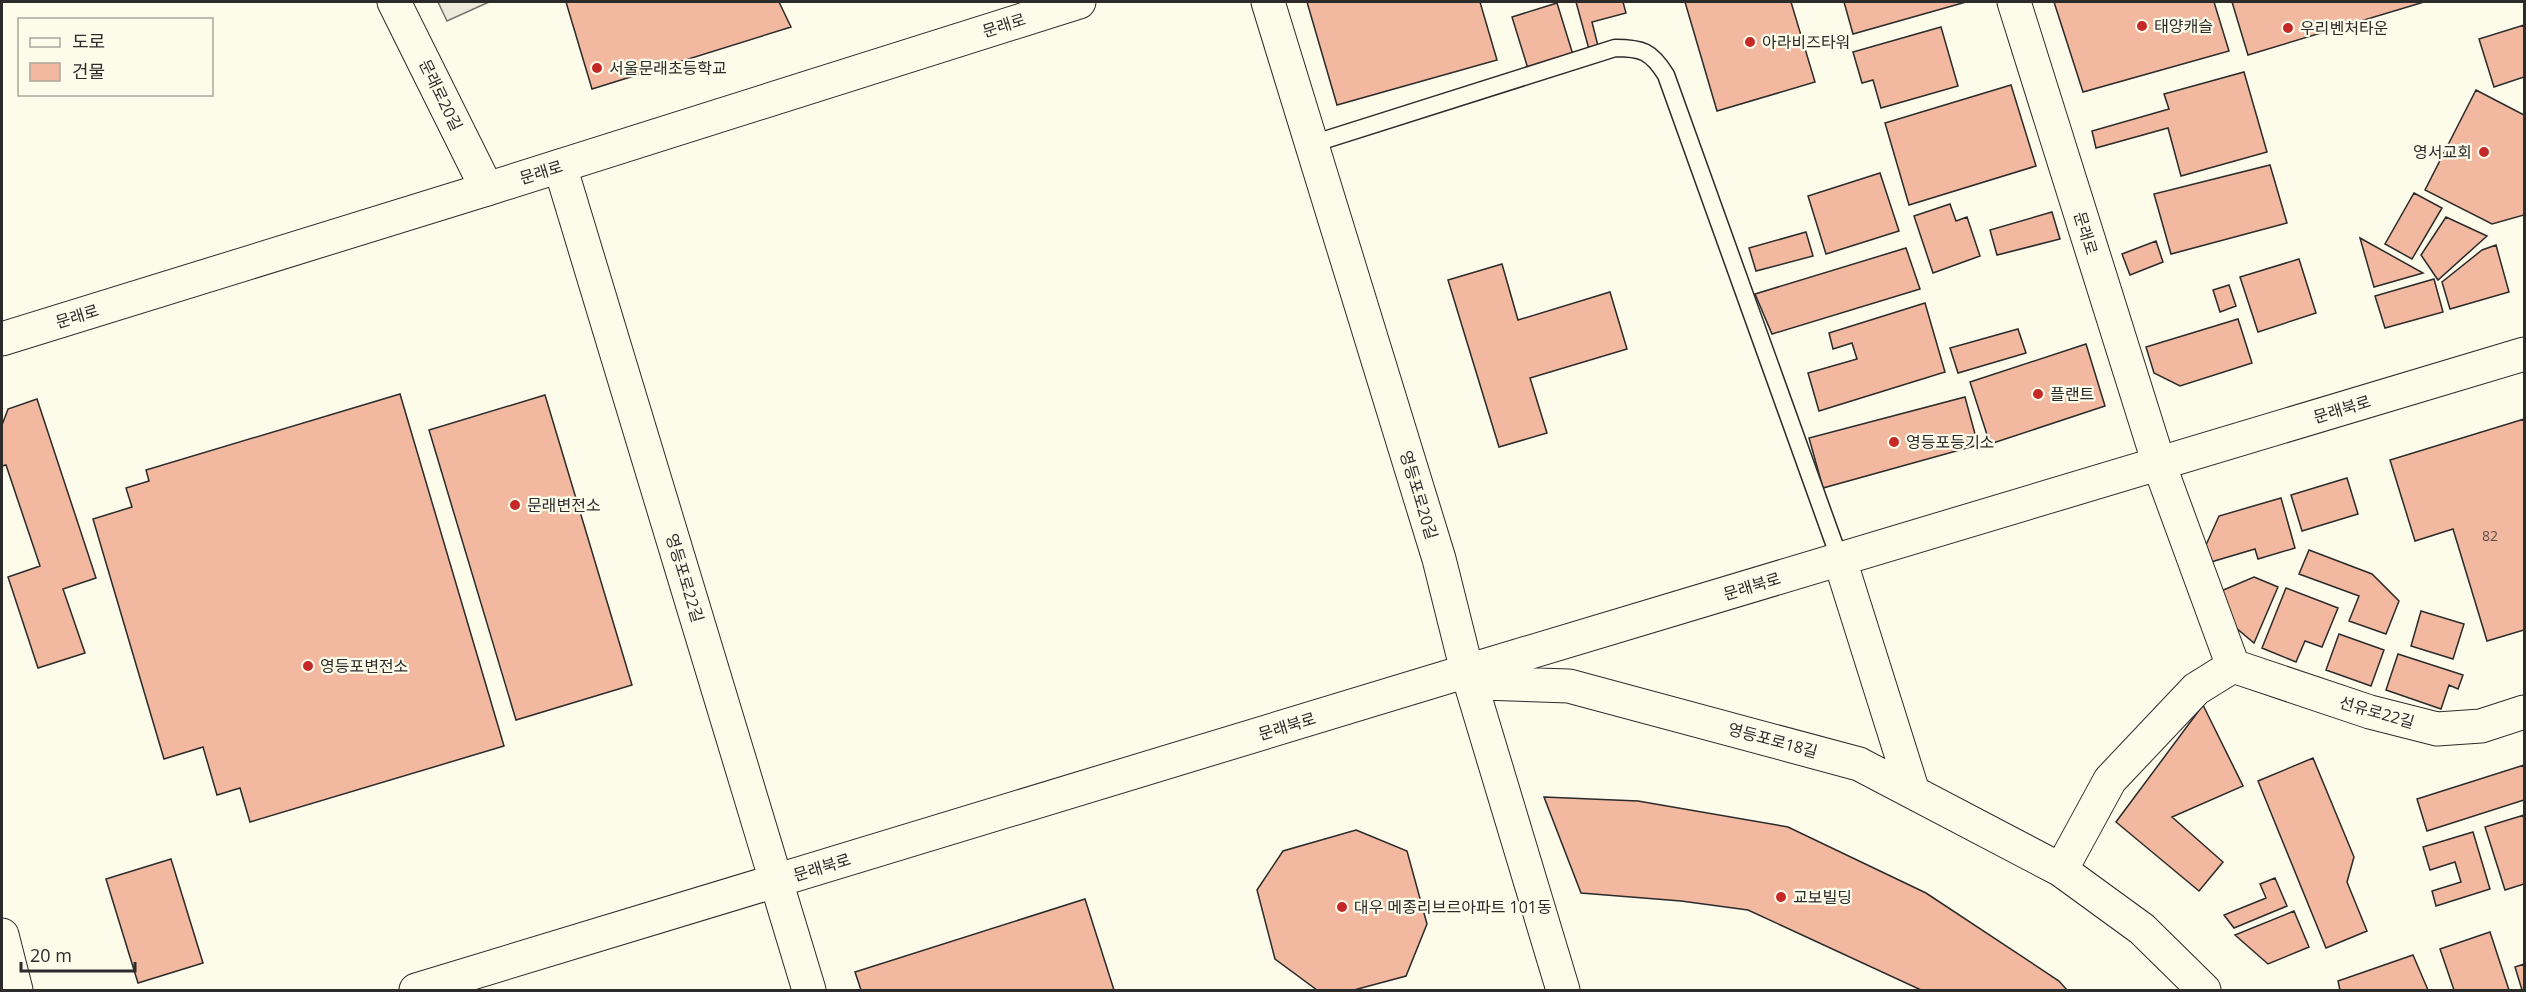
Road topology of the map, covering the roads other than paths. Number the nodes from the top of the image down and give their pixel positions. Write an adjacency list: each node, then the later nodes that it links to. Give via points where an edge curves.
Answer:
1 (394, 2): 7 (street, 문래로20길)
2 (1079, 2): 6 (street, 문래로)
3 (1268, 2): 5 (street, 영등포로20길)
4 (2014, 2): 10 (street, 문래로)
5 (1312, 144): 11 (lane, via 1615,48 1647,52 1666,75); 13 (street, 영등포로20길, via 1435,548)
6 (560, 166): 7 (street, 문래로); 17 (street, 영등포로22길)
7 (487, 189): 8 (street, 문래로)
8 (2, 339)
9 (2524, 354): 10 (street, 문래북로)
10 (2159, 464): 11 (street, 문래북로); 12 (street)
11 (1840, 560): 13 (street, 문래북로); 15 (street)
12 (2233, 666): 14 (street, 선유로22길, via 2370,712 2437,729 2481,726); 16 (street, via 2196,689 2110,780)
13 (1467, 671): 15 (street, 영등포로18길, via 1482,683 1569,686 1780,742 1858,764); 17 (street, 문래북로); 22 (street, 영등포로20길)
14 (2524, 712)
15 (1913, 792): 16 (street, 영등포로18길)
16 (2061, 870): 23 (street, 영등포로18길, via 2142,929)
17 (776, 881): 20 (street, 문래북로); 21 (street, 영등포로22길)
18 (2, 935): 19 (street)
19 (16, 990)
20 (416, 990)
21 (809, 990)
22 (1563, 990)
23 (2205, 990)

